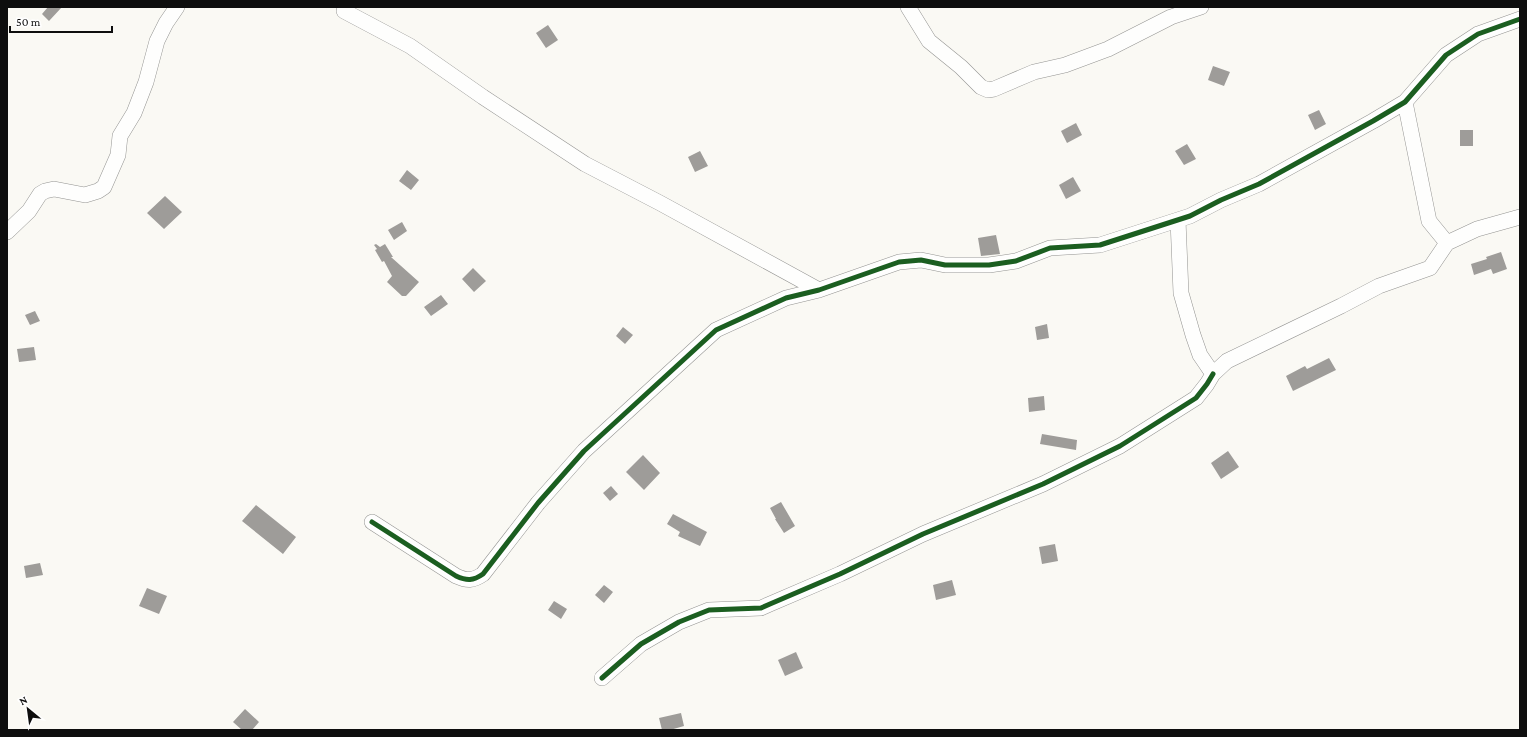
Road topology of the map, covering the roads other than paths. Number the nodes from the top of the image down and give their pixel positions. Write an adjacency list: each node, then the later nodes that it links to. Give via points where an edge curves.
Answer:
1 (177, 7): 9 (street, via 157,41 146,82 134,113 120,136 118,155 104,188 85,194 45,191)
2 (908, 7): 3 (street, via 929,41 981,87 988,90 1034,72 1065,65 1108,49 1171,17)
3 (1201, 7)
4 (344, 11): 11 (street, via 410,46 482,97 585,164)
5 (1520, 19): 6 (street, via 1478,34 1446,55)
6 (1405, 102): 8 (street, via 1259,184); 10 (street, via 1429,221)
7 (1520, 217): 10 (street, via 1477,229)
8 (1178, 220): 11 (street, via 1100,246 1050,248 1016,261 989,265 945,265 920,260 898,262); 12 (street, via 1181,292 1200,355)
9 (7, 232)
10 (1447, 243): 12 (street, via 1430,268 1378,286 1227,361)
11 (819, 290): 13 (street, via 786,298 716,330 584,451 475,580 464,580 456,576)
12 (1213, 374): 14 (street, via 1196,398 1120,446 1043,484 923,534 761,608 709,610 679,622 641,644)
13 (372, 522)
14 (602, 678)

